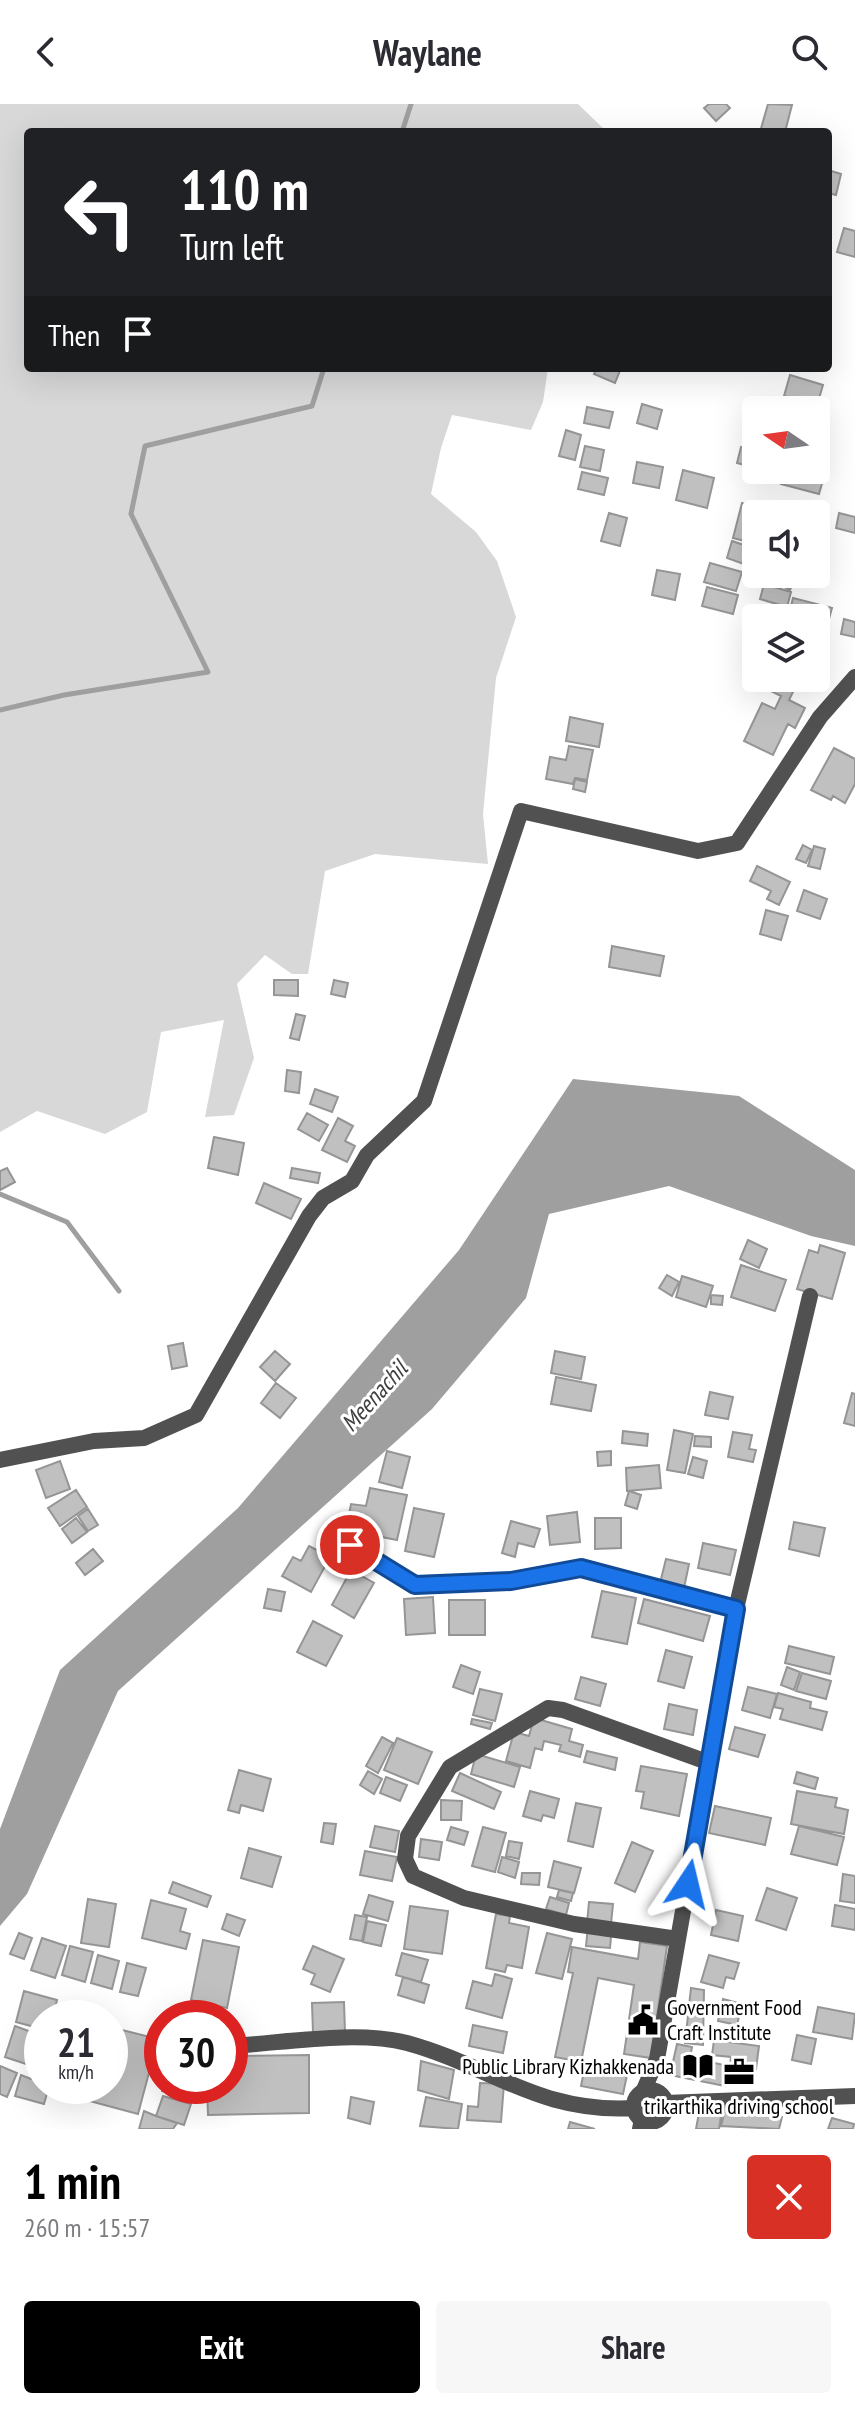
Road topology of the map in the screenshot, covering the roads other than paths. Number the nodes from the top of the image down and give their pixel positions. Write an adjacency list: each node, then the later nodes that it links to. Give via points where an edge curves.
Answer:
1 (855, 677): 3 (street, via 820,717 737,843 698,851 521,811 424,1101 367,1155 352,1181 323,1198 309,1216 196,1415 144,1438 94,1441)
2 (810, 1296): 5 (street)
3 (0, 1460)
4 (329, 1532): 5 (street, via 415,1585 511,1581 581,1568)
5 (736, 1609): 6 (street)
6 (710, 1763): 7 (street); 7 (street, via 548,1708 450,1767 408,1836 405,1859 413,1876 464,1898 574,1924)
7 (678, 1939): 9 (street, via 657,2059)
8 (248, 2045): 12 (street, via 358,2039 406,2043 530,2094)
9 (643, 2092): 11 (street, via 657,2092); 12 (street, via 636,2099)
10 (855, 2096): 11 (street)
11 (665, 2103): 12 (street, via 656,2120)
12 (639, 2119)

